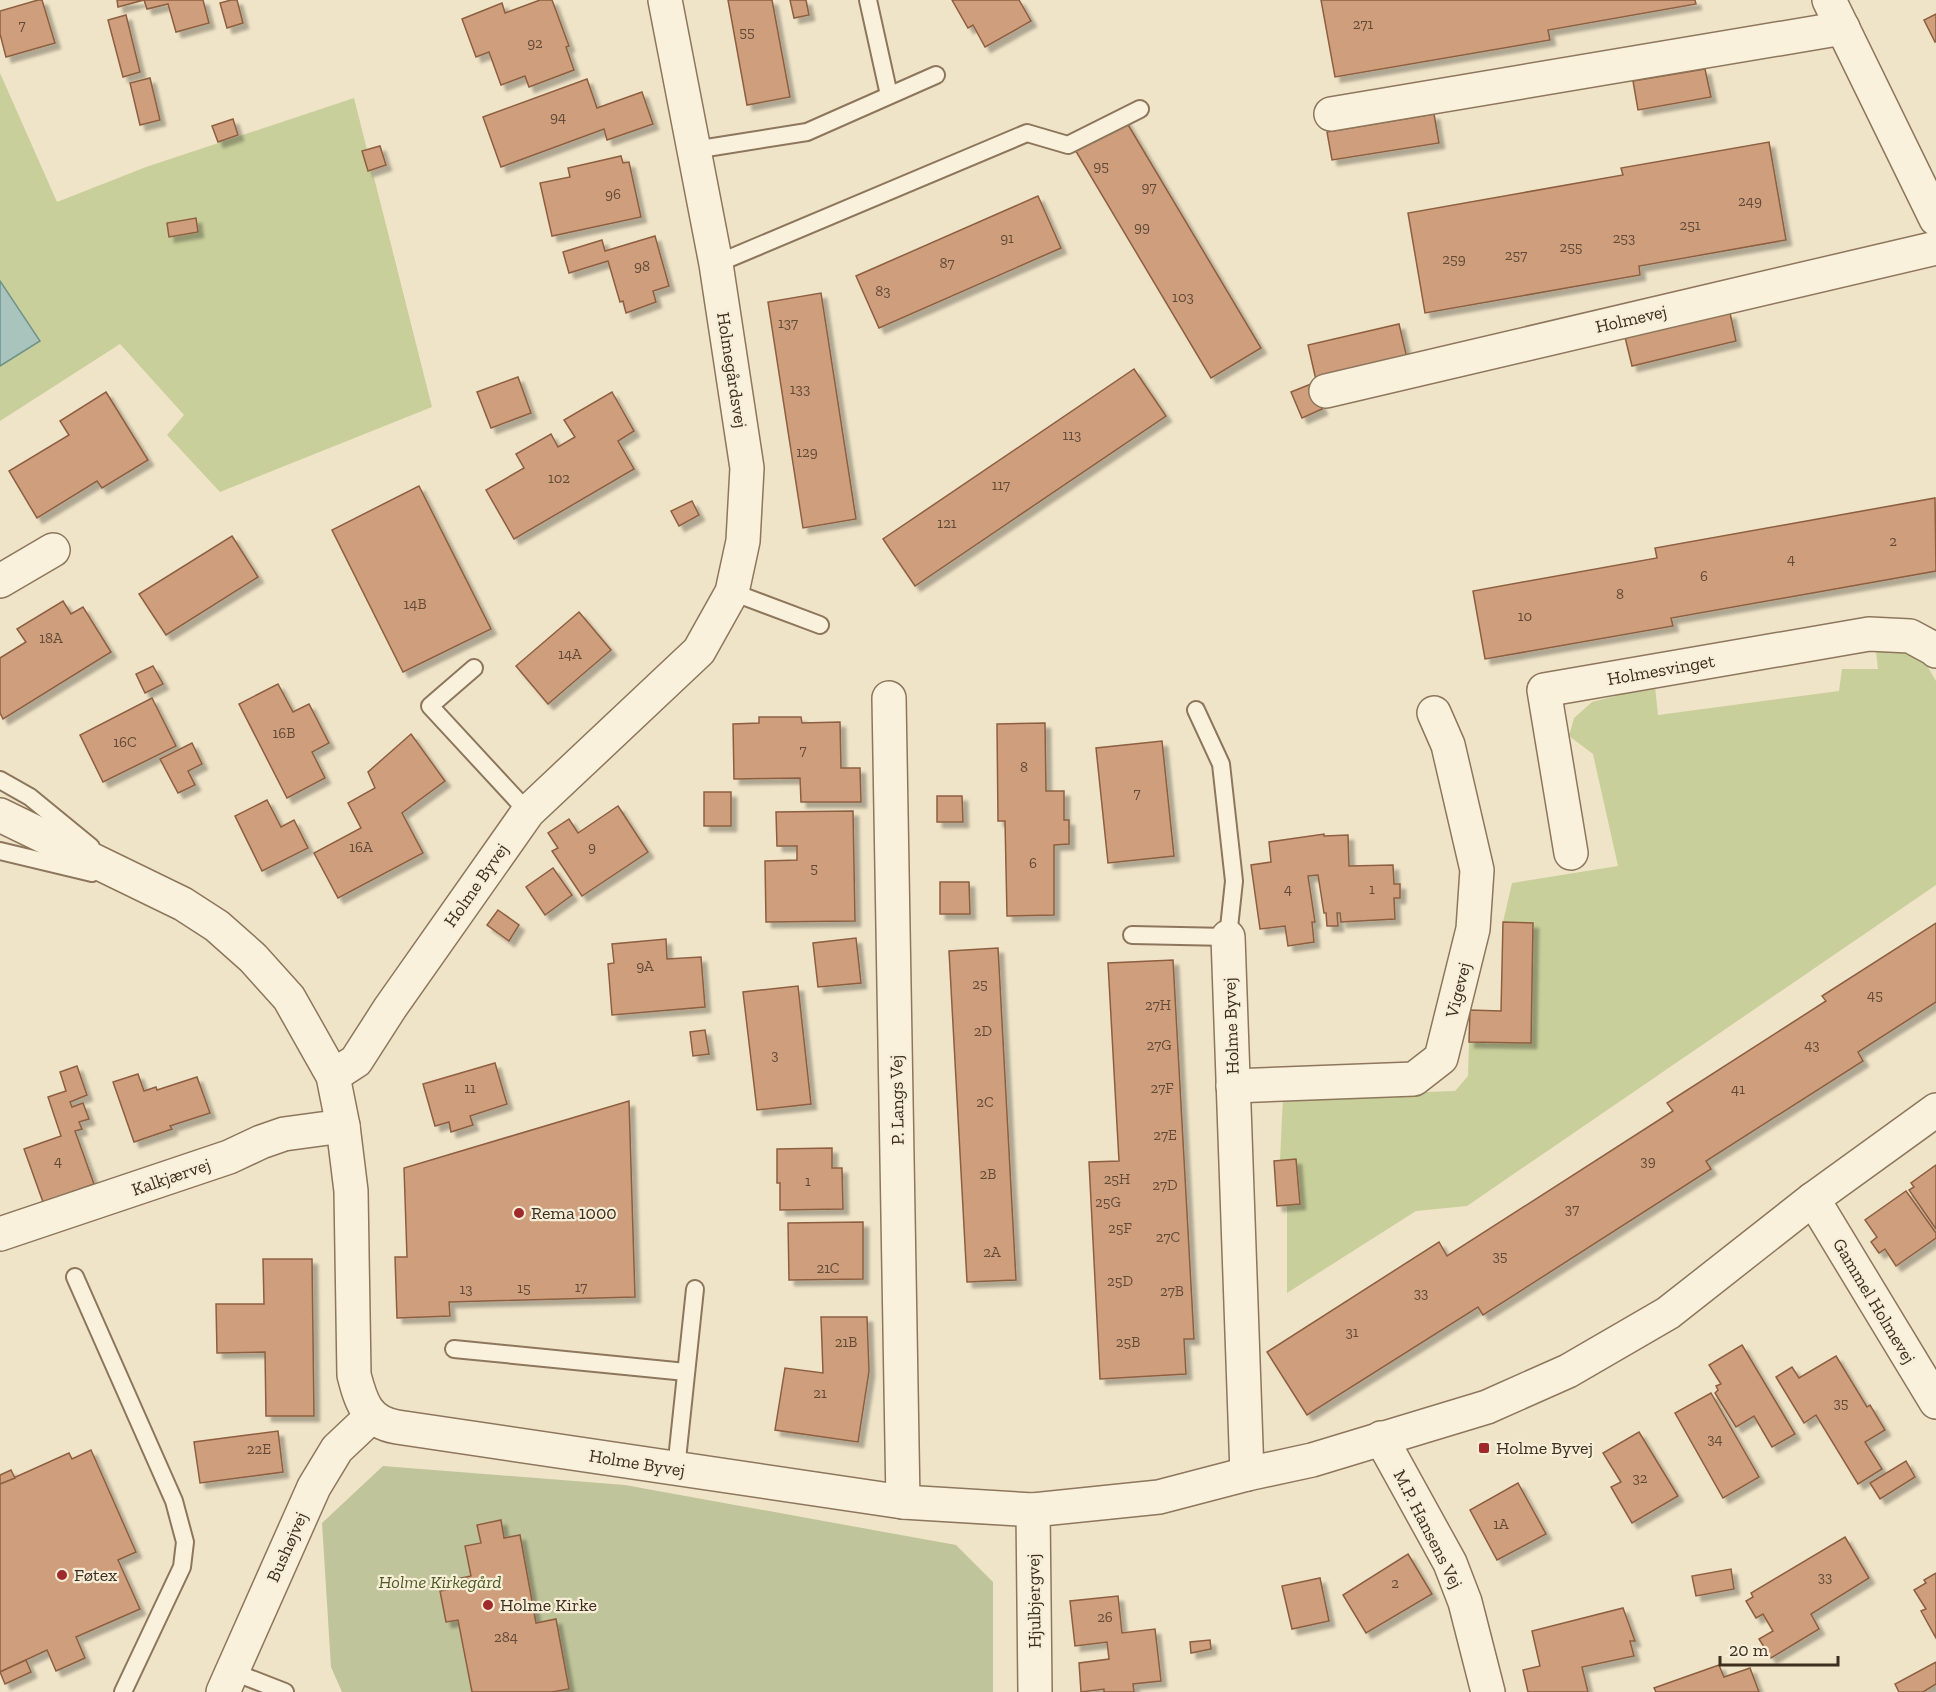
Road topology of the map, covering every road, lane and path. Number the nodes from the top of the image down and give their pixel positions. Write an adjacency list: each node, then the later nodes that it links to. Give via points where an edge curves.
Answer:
1 (665, 0): 8 (street, Holmegårdsvej)
2 (868, 0): 5 (lane)
3 (1836, 14): 7 (street); 9 (street)
4 (936, 75): 5 (lane)
5 (889, 96): 8 (lane, via 807,132)
6 (1140, 109): 11 (lane, via 1068,145 1027,134)
7 (1331, 114)
8 (694, 150): 11 (street, Holmegårdsvej)
9 (1936, 219)
10 (1936, 248): 12 (street, Holmevej)
11 (716, 264): 15 (street, Holmegårdsvej, via 747,468 743,541)
12 (1326, 391)
13 (53, 550): 14 (street)
14 (0, 581)
15 (732, 592): 16 (lane); 20 (street, Holmegårdsvej, via 699,651)
16 (820, 625)
17 (1936, 651): 27 (street, Holmesvinget, via 1910,636 1869,634 1544,690)
18 (474, 668): 24 (lane, via 430,706)
19 (889, 698): 46 (street, P. Langs Vej)
20 (638, 710): 24 (street, Holme Byvej)
21 (1196, 710): 30 (lane, via 1221,764 1234,881)
22 (1434, 713): 32 (street, Vigevej, via 1448,745 1477,870 1473,929 1441,1058 1414,1079)
23 (0, 780): 28 (lane, via 30,797)
24 (528, 812): 31 (street, Holme Byvej, via 356,1061)
25 (0, 815): 28 (street)
26 (0, 851): 28 (lane)
27 (1571, 853)
28 (136, 883): 31 (street, via 183,904 217,926 254,958 289,998)
29 (1132, 934): 30 (lane)
30 (1228, 937): 32 (street, Holme Byvej)
31 (333, 1076): 34 (street)
32 (1233, 1086): 45 (street, Holme Byvej)
33 (1936, 1110): 35 (street, Holme Byvej)
34 (343, 1126): 36 (street, Kalkjærvej, via 284,1134 228,1157); 42 (street, via 351,1191 354,1375 358,1392)
35 (1813, 1199): 41 (street, Gammel Holmevej); 43 (street, Holme Byvej, via 1668,1313 1568,1371 1487,1407)
36 (0, 1234)
37 (75, 1277): 49 (lane, via 174,1501 185,1542 182,1567)
38 (694, 1289): 40 (lane)
39 (454, 1349): 40 (lane)
40 (686, 1372): 44 (lane)
41 (1936, 1402)
42 (372, 1416): 44 (street, Holme Byvej, via 397,1427); 48 (street, Bushøjvej, via 337,1449 314,1487)
43 (1381, 1438): 45 (street, Holme Byvej, via 1312,1460); 52 (street, M.P. Hansens Vej, via 1450,1563 1465,1602)
44 (676, 1469): 46 (street, Holme Byvej)
45 (1247, 1474): 47 (street, Holme Byvej, via 1159,1497)
46 (903, 1502): 47 (street, Holme Byvej)
47 (1033, 1510): 51 (street, Hjulbjergvej)
48 (227, 1682): 50 (lane)
49 (123, 1692)
50 (285, 1692)
51 (1035, 1692)
52 (1488, 1692)

